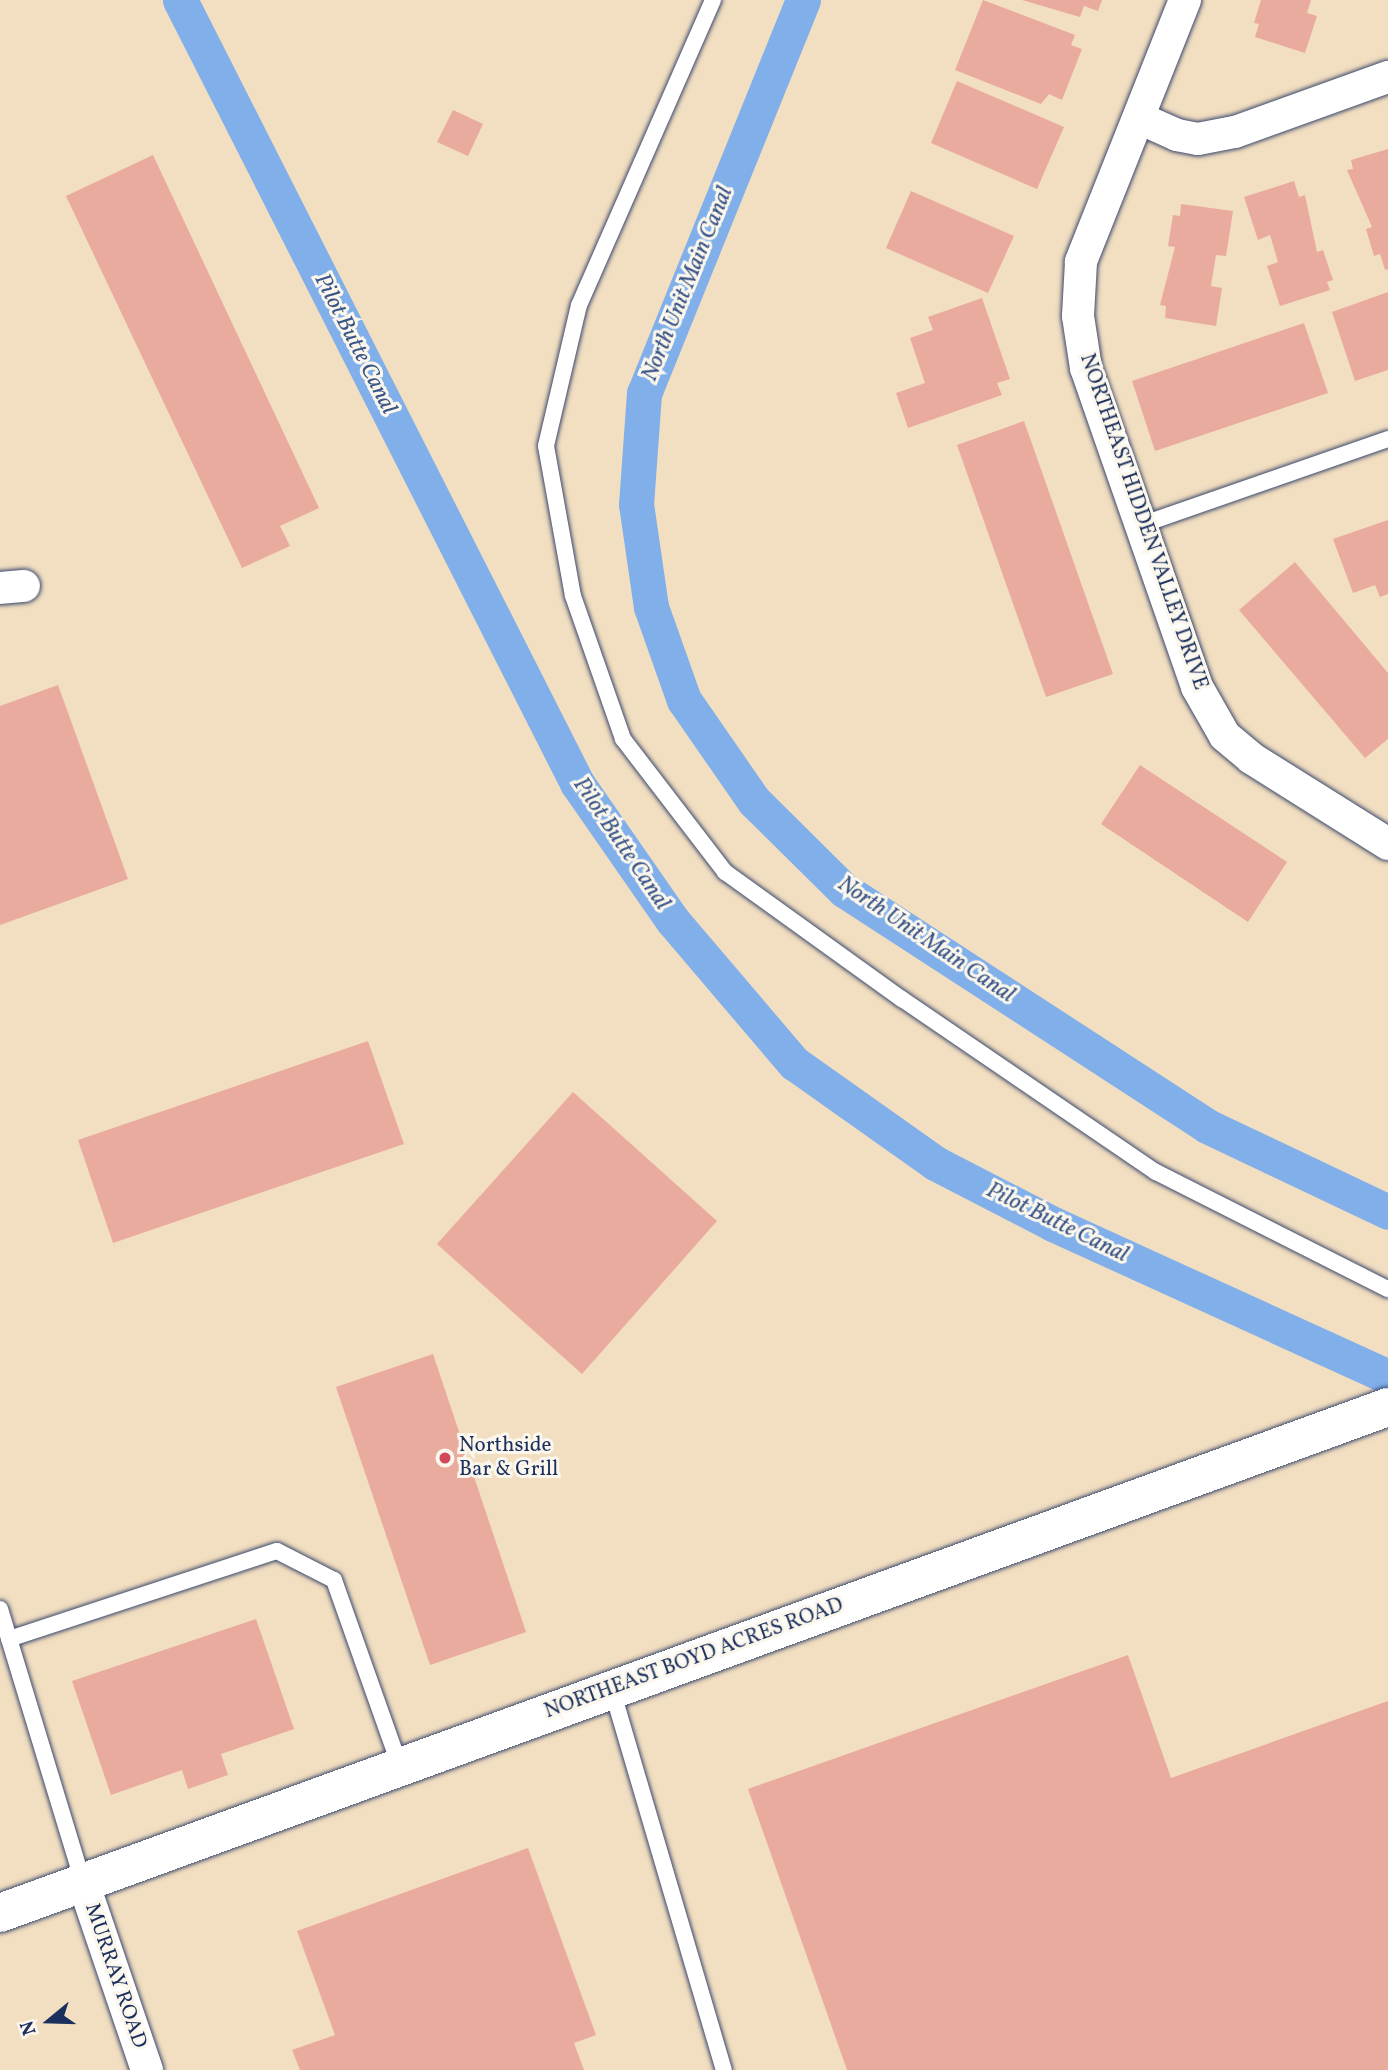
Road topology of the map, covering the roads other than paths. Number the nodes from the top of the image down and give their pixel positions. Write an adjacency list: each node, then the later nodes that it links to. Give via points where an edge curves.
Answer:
1 (713, 0): 8 (lane, via 579,305 546,446 573,596 623,739 725,872 1156,1172)
2 (1185, 0): 4 (street, NORTHEAST HIDDEN VALLEY DRIVE)
3 (1388, 77): 4 (street, via 1235,132 1198,139)
4 (1139, 118): 6 (street, NORTHEAST HIDDEN VALLEY DRIVE, via 1081,262 1078,316 1086,368)
5 (1388, 439): 6 (lane)
6 (1141, 525): 7 (street, NORTHEAST HIDDEN VALLEY DRIVE, via 1197,687 1225,736 1251,758)
7 (1388, 844)
8 (1388, 1289)
9 (1377, 1411): 12 (street, NORTHEAST BOYD ACRES ROAD)
10 (0, 1609): 11 (lane)
11 (9, 1639): 13 (lane, via 277,1551 334,1580); 14 (lane)
12 (612, 1689): 13 (street, NORTHEAST BOYD ACRES ROAD); 17 (lane)
13 (400, 1766): 14 (street, NORTHEAST BOYD ACRES ROAD)
14 (83, 1882): 15 (street, NORTHEAST BOYD ACRES ROAD); 16 (street, MURRAY ROAD)
15 (0, 1913)
16 (147, 2070)
17 (724, 2070)

